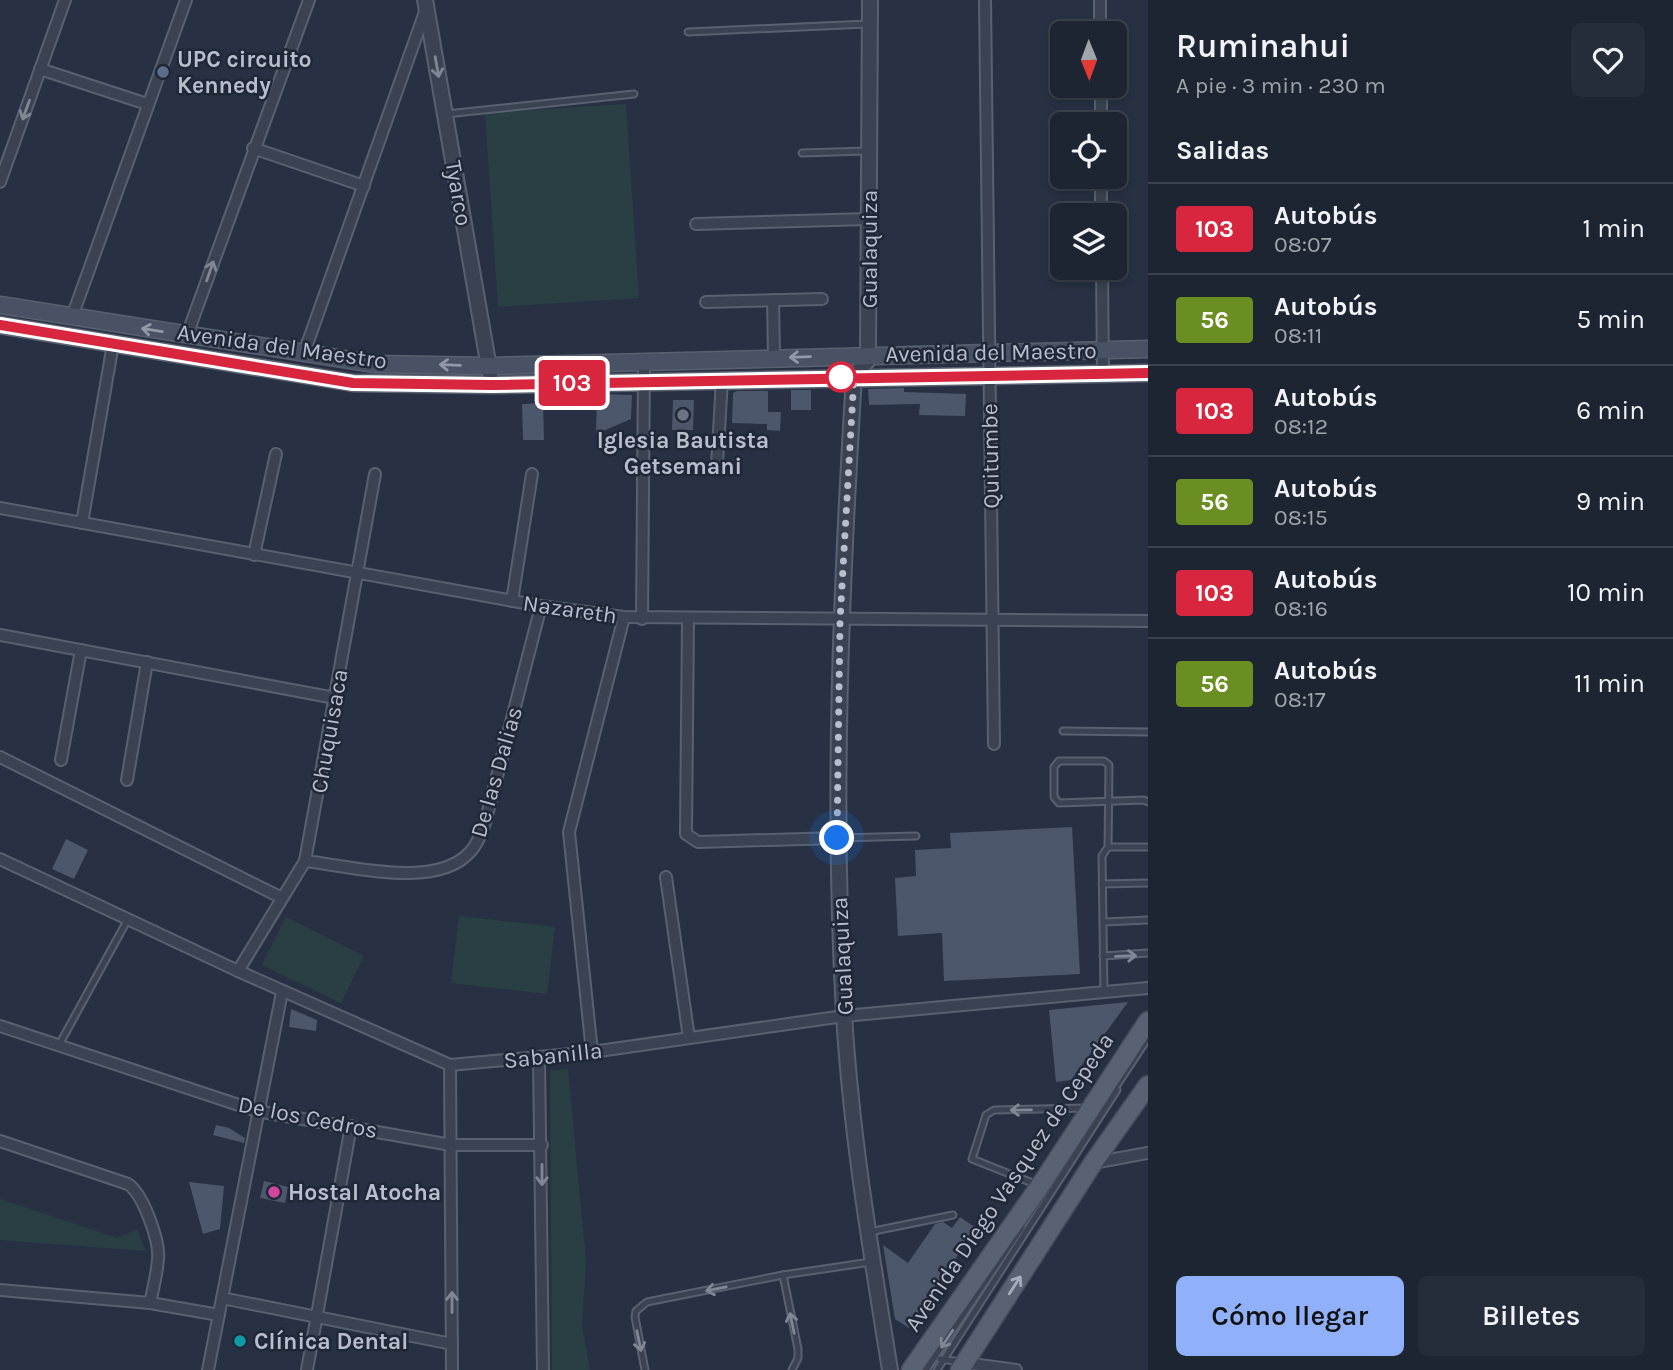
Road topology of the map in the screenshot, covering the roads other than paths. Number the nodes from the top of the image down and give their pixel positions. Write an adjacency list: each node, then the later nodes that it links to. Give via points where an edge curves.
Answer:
1 (65, 0): 11 (street)
2 (186, 0): 13 (street)
3 (309, 0): 15 (street)
4 (870, 0): 9 (street, Gualaquiza)
5 (985, 0): 36 (street, Quitumbe)
6 (1100, 0): 8 (street)
7 (426, 4): 14 (street, Tyarco, one-way to 14); 19 (street)
8 (1100, 21)
9 (870, 24): 10 (lane); 16 (street, Gualaquiza)
10 (688, 32)
11 (40, 69): 13 (street); 18 (street, one-way to 18)
12 (634, 94): 14 (lane)
13 (147, 104): 28 (street)
14 (445, 114): 43 (street, Tyarco)
15 (253, 148): 19 (street); 31 (street, one-way to 15)
16 (869, 151): 17 (lane); 20 (street, Gualaquiza)
17 (802, 153)
18 (0, 182)
19 (364, 186): 37 (street)
20 (869, 219): 21 (street); 38 (street, Gualaquiza)
21 (696, 224)
22 (1102, 280): 35 (street)
23 (822, 299): 24 (street)
24 (773, 300): 25 (street); 39 (street)
25 (706, 302)
26 (0, 305): 27 (main road, Avenida del Maestro)
27 (39, 311): 28 (main road, Avenida del Maestro); 30 (main road)
28 (72, 317): 31 (main road, Avenida del Maestro, one-way to 28)
29 (0, 325): 30 (main road, Avenida del Maestro)
30 (35, 331): 33 (main road, Avenida del Maestro)
31 (187, 335): 32 (main road, Avenida del Maestro)
32 (220, 341): 37 (main road, Avenida del Maestro); 40 (main road)
33 (113, 345): 40 (main road, Avenida del Maestro); 57 (street)
34 (1148, 349): 35 (main road, Avenida del Maestro)
35 (1102, 350): 36 (main road, Avenida del Maestro); 46 (street)
36 (988, 352): 38 (main road, Avenida del Maestro); 45 (street, Quitumbe)
37 (304, 353): 42 (main road, Avenida del Maestro)
38 (868, 354): 39 (main road, Avenida del Maestro, one-way to 39); 47 (street, Gualaquiza)
39 (774, 358): 41 (main road, Avenida del Maestro)
40 (216, 362): 50 (main road, Avenida del Maestro, via 353,383)
41 (644, 363): 43 (main road, Avenida del Maestro); 49 (street)
42 (416, 364): 43 (main road, Avenida del Maestro, one-way to 42); 50 (main road)
43 (489, 366): 51 (street, Tyarco)
44 (1148, 373): 46 (main road, Avenida del Maestro)
45 (988, 374): 46 (main road, Avenida del Maestro); 47 (main road, Avenida del Maestro); 65 (street, Quitumbe)
46 (1103, 374)
47 (854, 376): 48 (main road, Avenida del Maestro); 66 (street, Gualaquiza)
48 (722, 380): 49 (main road, Avenida del Maestro); 53 (street)
49 (645, 382): 51 (main road, Avenida del Maestro); 63 (street)
50 (416, 385): 51 (main road, Avenida del Maestro)
51 (492, 385)
52 (276, 454): 58 (street)
53 (717, 464)
54 (375, 474): 59 (street, Chuquisaca)
55 (532, 474): 60 (street)
56 (0, 508): 57 (street, Nazareth)
57 (82, 523): 58 (street, Nazareth)
58 (254, 555): 59 (street, Nazareth)
59 (356, 574): 60 (street, Nazareth); 71 (street, Chuquisaca)
60 (512, 601): 61 (street, Nazareth)
61 (541, 606): 62 (street, Nazareth); 85 (street, De las Dalias, via 485,823 469,853 451,866 426,873)
62 (624, 617): 63 (street, Nazareth); 106 (street, via 569,832)
63 (642, 619): 64 (street, Nazareth)
64 (688, 620): 66 (street, Nazareth); 81 (street, via 686,834 690,840)
65 (993, 620): 66 (street, Nazareth); 67 (street, Nazareth); 74 (street, Quitumbe)
66 (840, 621): 81 (street, Gualaquiza)
67 (1148, 621)
68 (0, 635): 69 (street)
69 (81, 650): 70 (street); 76 (street)
70 (147, 663): 71 (street); 77 (street)
71 (335, 698): 85 (street, Chuquisaca)
72 (1063, 731): 73 (lane)
73 (1148, 732)
74 (994, 744)
75 (0, 757): 89 (street)
76 (61, 760)
77 (127, 780)
78 (1109, 801): 78 (lane, via 1056,801 1056,764 1107,762); 79 (lane); 82 (lane)
79 (1148, 802)
80 (916, 836): 81 (lane)
81 (837, 838): 99 (street, Gualaquiza)
82 (1108, 846): 83 (lane); 88 (lane, via 1102,856)
83 (1148, 846)
84 (0, 859): 90 (street, Sabanilla)
85 (305, 861): 89 (street, Chuquisaca)
86 (666, 877): 102 (street)
87 (1148, 883): 88 (lane)
88 (1102, 884): 92 (lane)
89 (280, 897): 95 (street, Chuquisaca)
90 (128, 919): 95 (street, Sabanilla); 105 (lane)
91 (1148, 920): 92 (lane)
92 (1104, 922): 94 (lane)
93 (1148, 953): 94 (lane, one-way to 93)
94 (1103, 956): 98 (lane)
95 (237, 971): 97 (street, Sabanilla)
96 (1148, 988): 98 (street, Sabanilla)
97 (282, 992): 108 (street, Sabanilla); 111 (street)
98 (1104, 993): 99 (street, Sabanilla)
99 (844, 1016): 102 (street, Sabanilla); 120 (street, Gualaquiza)
100 (1148, 1021): 110 (main road, Avenida Diego Vasquez de Cepeda)
101 (0, 1026): 105 (street, De los Cedros)
102 (689, 1038): 106 (street, Sabanilla)
103 (1148, 1038): 130 (lane, one-way to 130)
104 (1148, 1044): 129 (lane)
105 (59, 1045): 111 (street, De los Cedros)
106 (592, 1052): 107 (street, Sabanilla)
107 (539, 1058): 108 (street, Sabanilla); 115 (street)
108 (450, 1066): 114 (street)
109 (1148, 1085): 117 (main road)
110 (1089, 1108): 118 (main road, Avenida Diego Vasquez de Cepeda); 118 (lane, one-way to 118, via 994,1110 986,1115 972,1159)
111 (257, 1111): 112 (street, De los Cedros); 124 (street)
112 (351, 1126): 114 (street, De los Cedros); 127 (street)
113 (0, 1141): 125 (street, via 135,1189 158,1254)
114 (451, 1145): 115 (street, De los Cedros); 128 (street, one-way to 114)
115 (542, 1145): 135 (street, one-way to 135)
116 (1148, 1153): 117 (street)
117 (1093, 1163): 131 (main road, one-way to 117)
118 (1040, 1185): 130 (main road, Avenida Diego Vasquez de Cepeda)
119 (953, 1215): 120 (lane)
120 (869, 1232): 121 (street, Gualaquiza)
121 (872, 1262): 122 (lane); 138 (street, Gualaquiza)
122 (783, 1275): 136 (lane, one-way to 136, via 641,1306 635,1325); 137 (lane, one-way to 122, via 798,1349)
123 (0, 1290): 125 (street)
124 (222, 1298): 126 (street); 127 (street)
125 (150, 1303): 126 (street)
126 (219, 1315): 132 (street)
127 (317, 1317): 128 (street); 133 (street)
128 (452, 1344): 134 (street)
129 (943, 1360): 130 (lane); 131 (lane); 139 (lane)
130 (922, 1365)
131 (962, 1366): 140 (street)
132 (208, 1370)
133 (307, 1370)
134 (452, 1370)
135 (543, 1370)
136 (645, 1370)
137 (792, 1370)
138 (890, 1370)
139 (937, 1370)
140 (1016, 1370)

